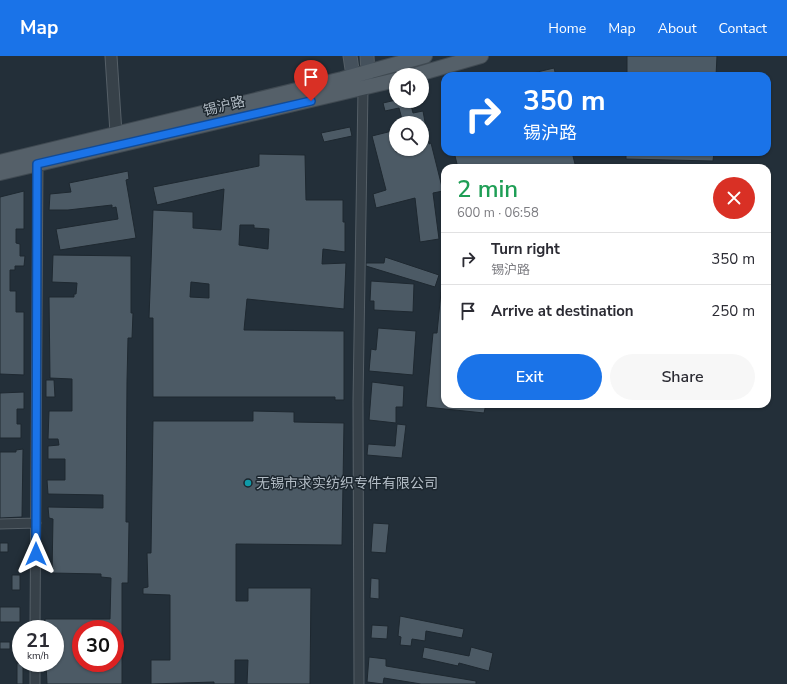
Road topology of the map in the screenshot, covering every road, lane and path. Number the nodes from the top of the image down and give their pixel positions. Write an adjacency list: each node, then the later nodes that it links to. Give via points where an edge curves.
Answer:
1 (111, 56): 11 (street)
2 (350, 56): 8 (main road)
3 (367, 56): 7 (main road)
4 (425, 56): 7 (main road, 锡沪路)
5 (481, 56): 6 (main road)
6 (429, 71)
7 (368, 72): 8 (main road, 锡沪路); 10 (main road)
8 (353, 76): 10 (main road); 11 (main road, 锡沪路)
9 (389, 82): 10 (main road, 锡沪路)
10 (363, 89): 12 (main road, 锡沪路); 20 (street, via 358,401)
11 (116, 133): 12 (main road, 锡沪路)
12 (38, 158): 13 (main road, 锡沪路); 14 (main road, 锡沪路); 15 (street)
13 (0, 162)
14 (0, 174)
15 (36, 523): 16 (street); 17 (street)
16 (0, 524)
17 (35, 620)
18 (35, 672): 19 (street)
19 (35, 684)
20 (359, 684)

